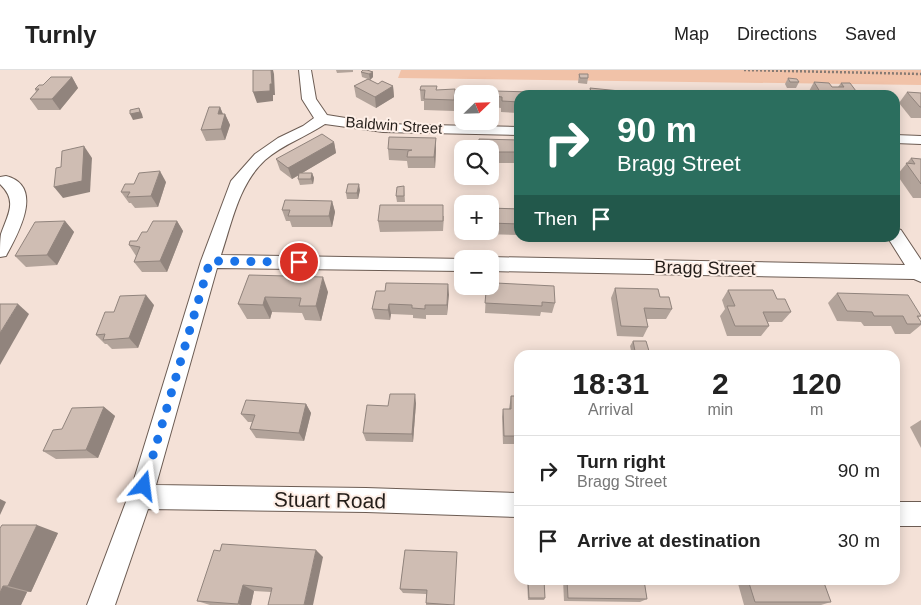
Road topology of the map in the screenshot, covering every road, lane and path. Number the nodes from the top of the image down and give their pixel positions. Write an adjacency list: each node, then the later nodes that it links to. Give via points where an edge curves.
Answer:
1 (306, 70): 4 (street, Baldwin Street, via 309,99)
2 (744, 70): 3 (path)
3 (921, 74)
4 (322, 119): 5 (street, Baldwin Street, via 383,128); 11 (street, via 260,156 239,181)
5 (514, 131)
6 (900, 139): 7 (street)
7 (921, 140)
8 (6, 181): 10 (street, via 15,189 18,211)
9 (900, 242): 14 (street)
10 (0, 250)
11 (210, 261): 12 (street); 15 (street)
12 (454, 264)
13 (499, 264): 14 (street, Bragg Street)
14 (920, 273)
15 (140, 497): 16 (street, Stuart Road); 19 (street)
16 (514, 505)
17 (900, 514): 18 (street)
18 (921, 514)
19 (101, 605)

